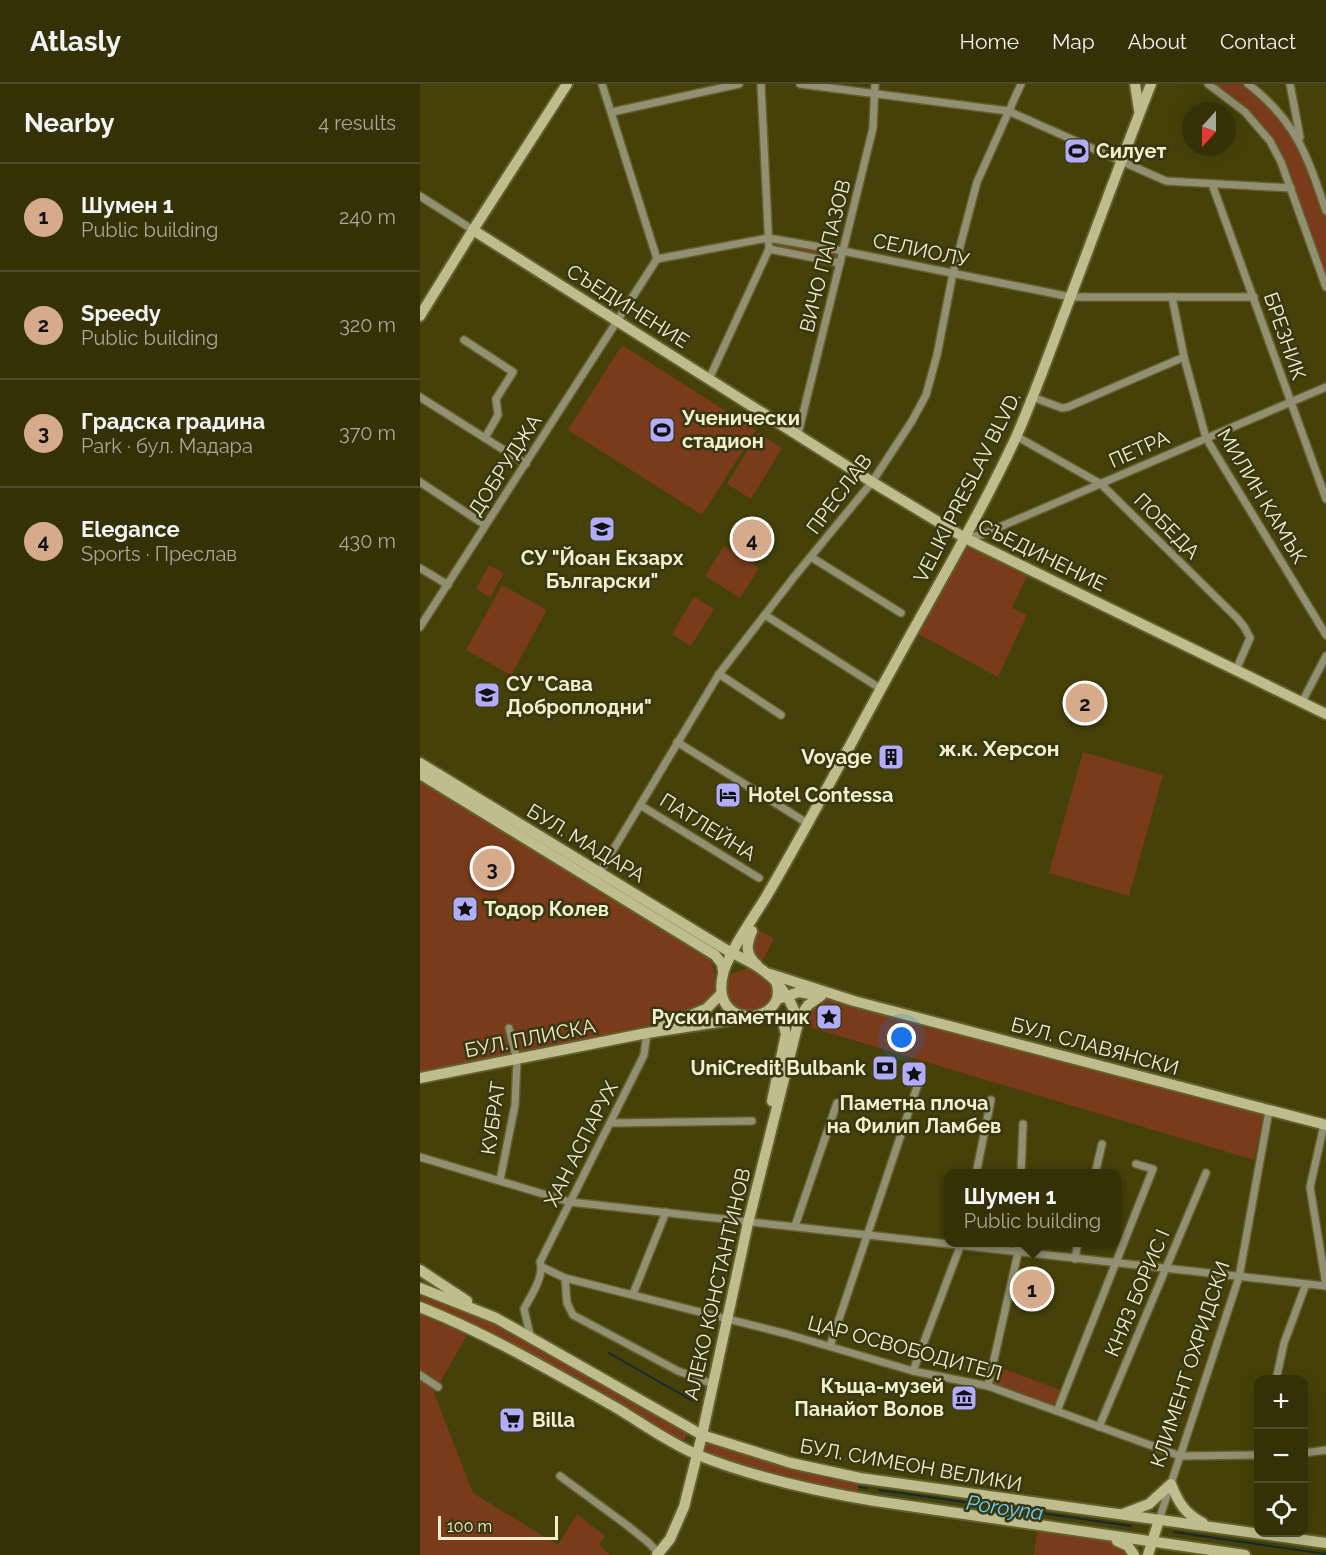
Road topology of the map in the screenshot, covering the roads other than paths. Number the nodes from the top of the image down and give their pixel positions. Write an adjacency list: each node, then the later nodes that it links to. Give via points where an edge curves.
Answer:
1 (566, 84): 23 (main road)
2 (602, 84): 15 (street)
3 (739, 84): 15 (street)
4 (761, 84): 24 (street)
5 (800, 84): 13 (street)
6 (875, 84): 13 (street, ВИЧО ПАПАЗОВ)
7 (1021, 84): 14 (street, ПРЕСЛАВ)
8 (1135, 84): 16 (main road)
9 (1151, 84): 16 (main road, VELIKI PRESLAV BLVD.)
10 (1208, 84): 20 (street, via 1259,126 1281,162)
11 (1248, 84): 17 (street, via 1275,108)
12 (1290, 84): 17 (street)
13 (874, 93): 14 (street); 26 (street, ВИЧО ПАПАЗОВ, via 873,128)
14 (1008, 111): 18 (street); 29 (street, ПРЕСЛАВ, via 977,182)
15 (612, 112): 27 (street)
16 (1140, 113): 18 (main road, VELIKI PRESLAV BLVD.)
17 (1301, 142): 22 (street)
18 (1122, 161): 19 (street, via 1166,181); 31 (main road, VELIKI PRESLAV BLVD.)
19 (1212, 184): 20 (street); 33 (street, БРЕЗНИК)
20 (1291, 188): 30 (street)
21 (420, 196): 23 (street, СЪЕДИНЕНИЕ)
22 (1326, 211)
23 (473, 230): 34 (main road); 35 (main road, СЪЕДИНЕНИЕ)
24 (768, 238): 25 (street); 26 (street, СЕЛИОЛУ); 27 (street, СЕЛИОЛУ)
25 (769, 249): 28 (street); 38 (street)
26 (843, 251): 28 (street, ВИЧО ПАПАЗОВ); 29 (street, СЕЛИОЛУ)
27 (657, 259): 35 (street)
28 (840, 263): 43 (street, ВИЧО ПАПАЗОВ)
29 (952, 273): 31 (street, СЕЛИОЛУ); 49 (street, ПРЕСЛАВ, via 926,395)
30 (1326, 287)
31 (1071, 297): 32 (street, СЕЛИОЛУ); 41 (main road, VELIKI PRESLAV BLVD.)
32 (1172, 297): 33 (street, СЕЛИОЛУ); 37 (street, МИЛИН КАМЪК)
33 (1254, 297): 42 (street, БРЕЗНИК)
34 (420, 316)
35 (617, 321): 38 (main road, СЪЕДИНЕНИЕ); 47 (street, ДОБРУДЖА)
36 (464, 339): 45 (street, via 513,372 496,399 498,415)
37 (1184, 357): 41 (street, via 1068,407); 46 (street, МИЛИН КАМЪК)
38 (709, 379): 43 (main road, СЪЕДИНЕНИЕ)
39 (1326, 387): 42 (street, ПЕТРА)
40 (420, 397): 45 (street)
41 (1032, 398): 44 (main road, VELIKI PRESLAV BLVD.)
42 (1290, 402): 46 (street, ПЕТРА); 51 (street, БРЕЗНИК)
43 (798, 434): 49 (main road, СЪЕДИНЕНИЕ)
44 (1016, 436): 50 (street, ПОБЕДА); 53 (main road, VELIKI PRESLAV BLVD.)
45 (485, 438): 47 (street)
46 (1206, 438): 50 (street, ПЕТРА); 60 (street, МИЛИН КАМЪК)
47 (525, 464): 52 (street, ДОБРУДЖА)
48 (420, 482): 52 (street)
49 (872, 482): 53 (main road, СЪЕДИНЕНИЕ); 54 (street, ПРЕСЛАВ)
50 (1101, 484): 53 (street, ПЕТРА, via 981,535); 62 (street, ПОБЕДА, via 1245,628 1250,638)
51 (1326, 499)
52 (485, 525): 56 (street, ДОБРУДЖА)
53 (965, 538): 62 (main road, СЪЕДИНЕНИЕ); 64 (main road, VELIKI PRESLAV BLVD.)
54 (811, 557): 57 (street); 58 (street, ПРЕСЛАВ)
55 (420, 568): 56 (street)
56 (448, 585): 59 (street, ДОБРУДЖА)
57 (902, 613)
58 (765, 615): 63 (street, ПРЕСЛАВ); 64 (street)
59 (420, 627)
60 (1326, 635)
61 (1326, 656): 65 (street)
62 (1236, 670): 65 (main road, СЪЕДИНЕНИЕ)
63 (719, 674): 67 (street); 68 (street, ПРЕСЛАВ)
64 (881, 689): 72 (main road, VELIKI PRESLAV BLVD.)
65 (1302, 702): 66 (main road, СЪЕДИНЕНИЕ)
66 (1326, 714)
67 (781, 715)
68 (677, 742): 71 (street, ПРЕСЛАВ); 72 (street)
69 (420, 763): 73 (main road, БУЛ. МАДАРА)
70 (420, 774): 73 (main road, БУЛ. МАДАРА)
71 (640, 805): 73 (street, ПРЕСЛАВ); 74 (street, ПАТЛЕЙНА)
72 (807, 822): 75 (main road, VELIKI PRESLAV BLVD.)
73 (597, 877): 76 (main road, БУЛ. МАДАРА); 79 (main road, БУЛ. МАДАРА, via 715,955 722,964)
74 (759, 878)
75 (772, 886): 76 (main road, VELIKI PRESLAV BLVD.); 78 (main road, VELIKI PRESLAV BLVD., via 748,941 748,954)
76 (732, 954): 77 (main road, БУЛ. МАДАРА); 79 (main road, VELIKI PRESLAV BLVD.)
77 (750, 963): 78 (main road); 79 (main road, via 729,969)
78 (764, 971): 82 (main road, via 777,985); 83 (main road, БУЛ. СЛАВЯНСКИ)
79 (722, 976): 80 (main road)
80 (721, 994): 85 (main road, via 730,1010); 88 (main road, БУЛ. ПЛИСКА, via 706,1009)
81 (821, 996): 82 (main road, БУЛ. СЛАВЯНСКИ, via 799,992); 83 (main road, БУЛ. СЛАВЯНСКИ); 86 (main road, via 808,1005)
82 (782, 998): 84 (main road); 86 (main road, via 793,1008)
83 (855, 1001): 94 (main road, БУЛ. СЛАВЯНСКИ)
84 (761, 1014): 85 (main road); 99 (main road, АЛЕКО КОНСТАНТИНОВ, via 779,1019 786,1034)
85 (749, 1017): 88 (main road, БУЛ. ПЛИСКА)
86 (797, 1021): 99 (main road, АЛЕКО КОНСТАНТИНОВ)
87 (509, 1028): 89 (street, КУБРАТ)
88 (647, 1033): 89 (main road, БУЛ. ПЛИСКА); 96 (street, ХАН АСПАРУХ, via 644,1055)
89 (517, 1060): 90 (main road, БУЛ. ПЛИСКА); 107 (street, КУБРАТ, via 515,1104)
90 (420, 1078)
91 (919, 1081): 112 (street)
92 (991, 1100): 103 (street)
93 (837, 1103): 111 (street)
94 (1269, 1111): 98 (main road, БУЛ. СЛАВЯНСКИ); 124 (street, КЛИМЕНТ ОХРИДСКИ)
95 (752, 1121): 96 (street)
96 (611, 1123): 108 (street, ХАН АСПАРУХ)
97 (1023, 1124): 104 (street)
98 (1325, 1125): 127 (street, via 1310,1186)
99 (767, 1140): 110 (main road, АЛЕКО КОНСТАНТИНОВ)
100 (1102, 1144): 105 (street)
101 (420, 1157): 107 (street)
102 (1136, 1164): 120 (street, via 1153,1169)
103 (977, 1169)
104 (1021, 1169)
105 (1096, 1169)
106 (1206, 1173): 122 (street, КНЯЗ БОРИС I)
107 (500, 1180): 108 (street)
108 (570, 1202): 109 (street); 121 (street, ХАН АСПАРУХ, via 540,1262)
109 (666, 1212): 110 (street); 129 (street)
110 (748, 1223): 111 (street); 132 (main road, АЛЕКО КОНСТАНТИНОВ)
111 (795, 1226): 112 (street)
112 (867, 1234): 113 (street); 134 (street)
113 (944, 1242)
114 (960, 1247): 135 (street)
115 (980, 1247): 118 (street)
116 (1018, 1247): 118 (street)
117 (1077, 1247): 119 (street)
118 (1018, 1253): 119 (street); 139 (street)
119 (1075, 1259): 120 (street)
120 (1116, 1264): 122 (street); 141 (street)
121 (542, 1267): 125 (street, ЦАР ОСВОБОДИТЕЛ); 133 (street, ХАН АСПАРУХ, via 524,1309)
122 (1166, 1268): 124 (street); 142 (street, КНЯЗ БОРИС I)
123 (420, 1270): 131 (main road)
124 (1239, 1277): 126 (street); 148 (street, КЛИМЕНТ ОХРИДСКИ)
125 (566, 1278): 129 (street, ЦАР ОСВОБОДИТЕЛ); 138 (street, via 567,1303 573,1315 678,1371)
126 (1306, 1284): 127 (street); 137 (street, via 1284,1343)
127 (1326, 1285)
128 (420, 1288): 131 (main road, БУЛ. СИМЕОН ВЕЛИКИ)
129 (633, 1294): 132 (street, ЦАР ОСВОБОДИТЕЛ)
130 (423, 1306): 146 (main road, БУЛ. СИМЕОН ВЕЛИКИ, via 524,1355)
131 (496, 1318): 133 (main road, БУЛ. СИМЕОН ВЕЛИКИ)
132 (727, 1319): 134 (street, ЦАР ОСВОБОДИТЕЛ); 138 (main road, АЛЕКО КОНСТАНТИНОВ)
133 (531, 1339): 143 (main road, БУЛ. СИМЕОН ВЕЛИКИ)
134 (830, 1346): 135 (street, ЦАР ОСВОБОДИТЕЛ)
135 (913, 1371): 139 (street, ЦАР ОСВОБОДИТЕЛ)
136 (420, 1375): 140 (street)
137 (1277, 1375)
138 (713, 1384): 143 (main road, АЛЕКО КОНСТАНТИНОВ)
139 (988, 1386): 141 (street, ЦАР ОСВОБОДИТЕЛ)
140 (438, 1387)
141 (1058, 1411): 142 (street, ЦАР ОСВОБОДИТЕЛ)
142 (1099, 1426): 148 (street, ЦАР ОСВОБОДИТЕЛ)
143 (702, 1435): 146 (main road, АЛЕКО КОНСТАНТИНОВ); 151 (main road, БУЛ. СИМЕОН ВЕЛИКИ, via 827,1472)
144 (1326, 1450): 145 (street)
145 (1308, 1452)
146 (697, 1454): 154 (main road, БУЛ. СИМЕОН ВЕЛИКИ, via 824,1493); 158 (main road, via 678,1525)
147 (1254, 1455): 148 (street, ЦАР ОСВОБОДИТЕЛ)
148 (1180, 1456): 150 (street, КЛИМЕНТ ОХРИДСКИ)
149 (560, 1476): 158 (street)
150 (1171, 1484): 151 (main road, via 1149,1504); 152 (street, КЛИМЕНТ ОХРИДСКИ); 153 (main road, via 1182,1507)
151 (1117, 1515): 152 (main road, БУЛ. СИМЕОН ВЕЛИКИ)
152 (1159, 1520): 153 (main road, БУЛ. СИМЕОН ВЕЛИКИ); 155 (main road, КЛИМЕНТ ОХРИДСКИ)
153 (1211, 1527): 156 (main road, БУЛ. СИМЕОН ВЕЛИКИ)
154 (1106, 1536): 155 (main road, БУЛ. СИМЕОН ВЕЛИКИ); 159 (main road, via 1128,1546)
155 (1152, 1542): 157 (main road, БУЛ. СИМЕОН ВЕЛИКИ); 160 (main road, КЛИМЕНТ ОХРИДСКИ)
156 (1326, 1543)
157 (1197, 1549): 161 (main road); 162 (main road, БУЛ. СИМЕОН ВЕЛИКИ)
158 (659, 1554)
159 (1134, 1555)
160 (1148, 1555)
161 (1173, 1555)
162 (1245, 1555)

